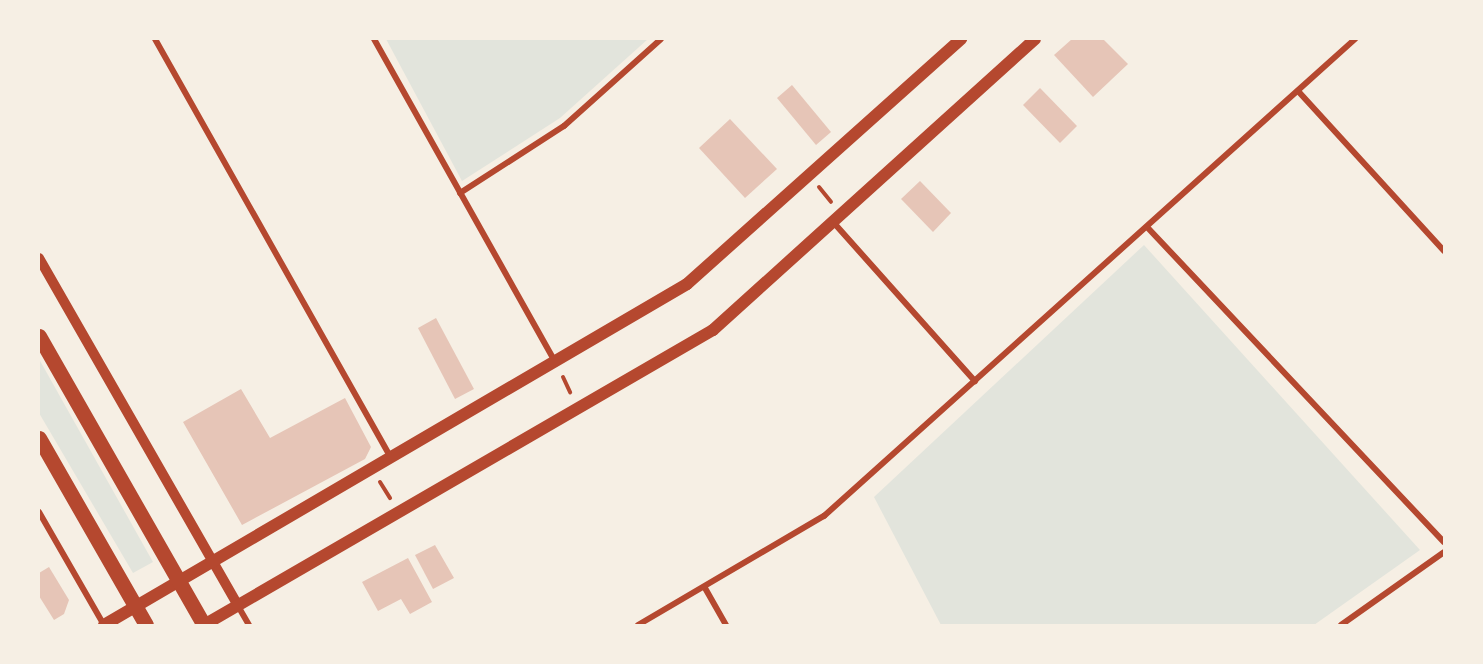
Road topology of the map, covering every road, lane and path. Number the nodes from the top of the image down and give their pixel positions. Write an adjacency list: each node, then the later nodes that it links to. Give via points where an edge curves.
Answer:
1 (155, 39): 19 (street)
2 (374, 39): 9 (street)
3 (662, 39): 9 (street, via 564,126)
4 (961, 39): 8 (main road)
5 (1035, 39): 10 (main road)
6 (1355, 39): 7 (street)
7 (1298, 91): 11 (street); 12 (street)
8 (810, 177): 10 (path); 15 (main road, via 687,284)
9 (460, 193): 15 (street)
10 (839, 219): 16 (street); 17 (main road, via 713,330)
11 (1147, 226): 16 (street); 23 (street)
12 (1444, 251)
13 (39, 258): 25 (street)
14 (39, 336): 26 (main road)
15 (557, 365): 17 (path); 19 (main road)
16 (975, 381): 27 (street, via 824,516)
17 (579, 412): 22 (main road)
18 (39, 438): 29 (main road)
19 (392, 459): 20 (main road)
20 (373, 470): 22 (path); 25 (main road)
21 (39, 512): 30 (street)
22 (400, 514): 28 (main road)
23 (1444, 542)
24 (1444, 552): 36 (street)
25 (213, 564): 26 (main road); 28 (street)
26 (180, 583): 29 (main road); 32 (main road)
27 (705, 588): 34 (street); 35 (street)
28 (238, 606): 32 (main road); 33 (street)
29 (136, 607): 30 (main road); 31 (main road)
30 (104, 625)
31 (146, 625)
32 (204, 625)
33 (249, 625)
34 (638, 625)
35 (726, 625)
36 (1341, 625)

